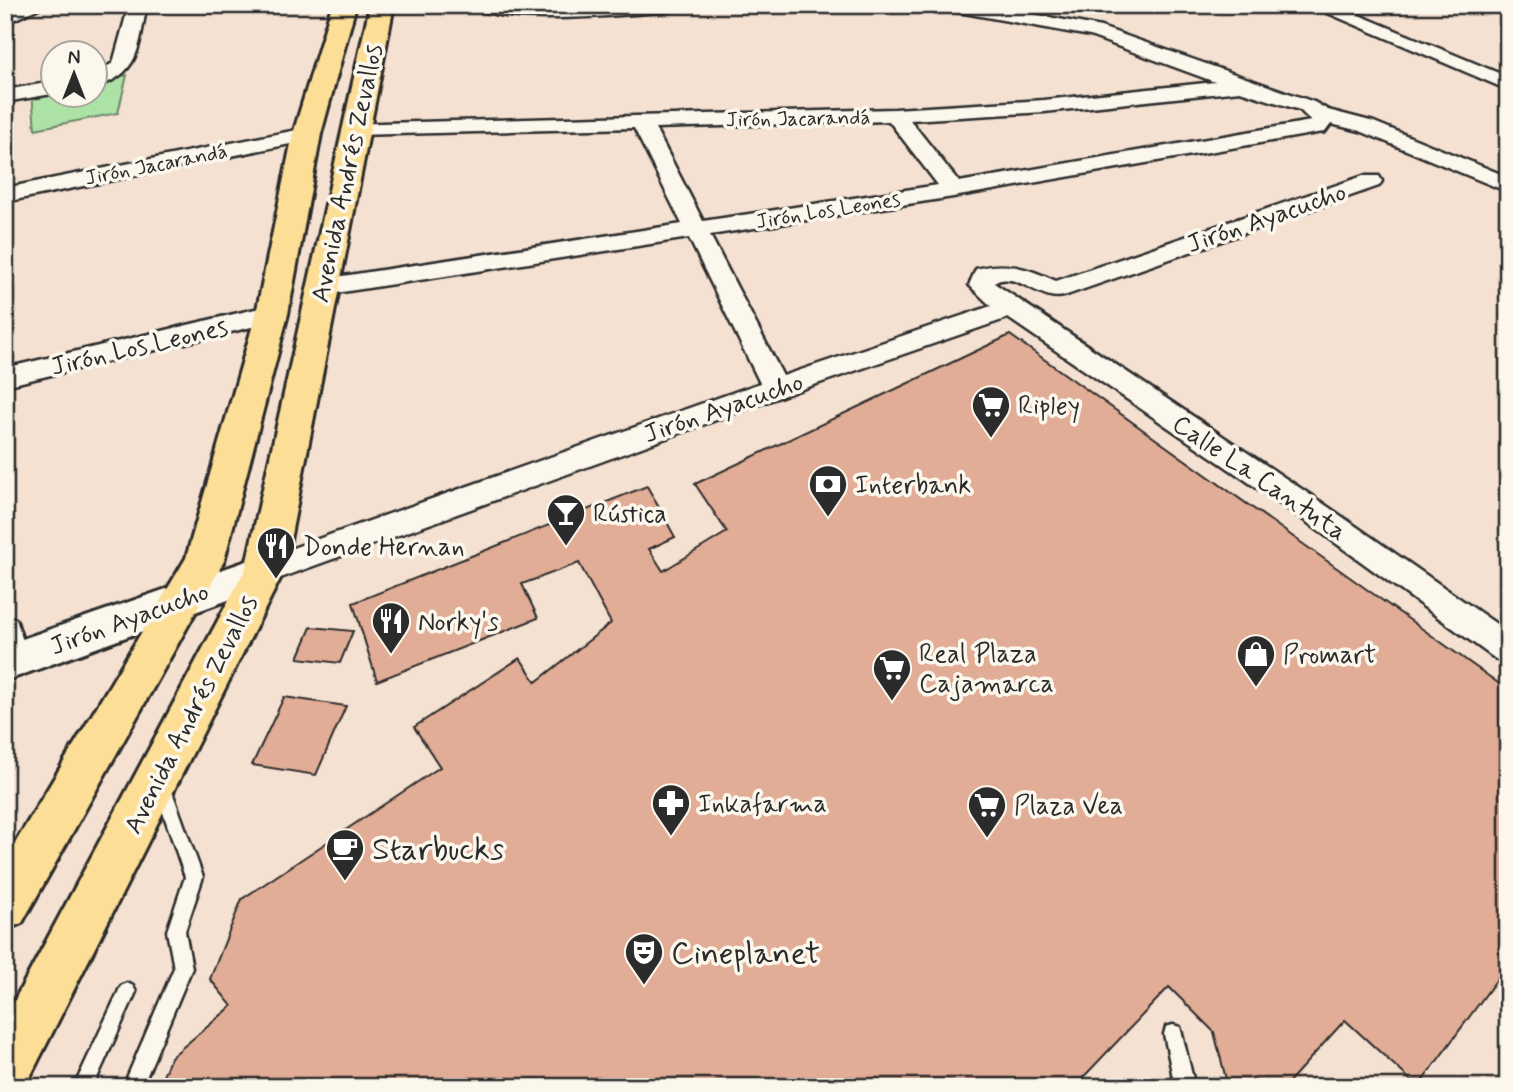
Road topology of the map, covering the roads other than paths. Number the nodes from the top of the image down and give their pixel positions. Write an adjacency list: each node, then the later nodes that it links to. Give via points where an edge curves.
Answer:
1 (36, 5): 9 (street)
2 (138, 5): 10 (street, via 124,65)
3 (344, 5): 19 (highway, Avenida Andrés Zevallos)
4 (382, 5): 18 (highway, Avenida Andrés Zevallos)
5 (483, 5): 6 (street, via 543,14)
6 (674, 5)
7 (953, 5): 12 (street, via 1094,32)
8 (1318, 5): 11 (street)
9 (5, 18)
10 (108, 75)
11 (1508, 84)
12 (1241, 85): 15 (street, via 1307,106); 16 (street, Jirón Jacarandá)
13 (38, 90): 14 (street)
14 (5, 96)
15 (1321, 115): 21 (street, via 1367,126); 22 (street, Jirón Los Leones, via 1317,127)
16 (895, 116): 17 (street, Jirón Jacarandá); 22 (street)
17 (642, 122): 18 (street, Jirón Jacarandá); 24 (street)
18 (354, 129): 25 (highway, Avenida Andrés Zevallos)
19 (307, 134): 23 (street, Jirón Jacarandá); 27 (highway, Avenida Andrés Zevallos)
20 (1371, 181): 26 (street, Jirón Ayacucho, via 1055,290 1013,271 1000,269 985,275 981,285)
21 (1508, 185)
22 (953, 190): 24 (street, Jirón Los Leones)
23 (5, 195)
24 (698, 230): 25 (street, Jirón Los Leones); 29 (street)
25 (323, 287): 30 (highway, Avenida Andrés Zevallos)
26 (1011, 308): 29 (street, Jirón Ayacucho); 32 (street, Calle La Cantuta, via 1311,510)
27 (272, 314): 28 (street, Jirón Los Leones); 31 (highway, Avenida Andrés Zevallos, via 205,562)
28 (5, 377)
29 (776, 388): 30 (street, Jirón Ayacucho)
30 (264, 571): 31 (street, Jirón Ayacucho); 34 (highway, Avenida Andrés Zevallos)
31 (187, 597): 33 (street, Jirón Ayacucho); 35 (highway, Avenida Andrés Zevallos)
32 (1508, 650)
33 (8, 651)
34 (159, 776): 38 (highway, Avenida Andrés Zevallos); 40 (lane, via 194,877 176,931 183,968)
35 (5, 906)
36 (127, 992): 39 (lane)
37 (1173, 1034): 41 (lane)
38 (5, 1072)
39 (83, 1087)
40 (132, 1087)
41 (1185, 1087)

